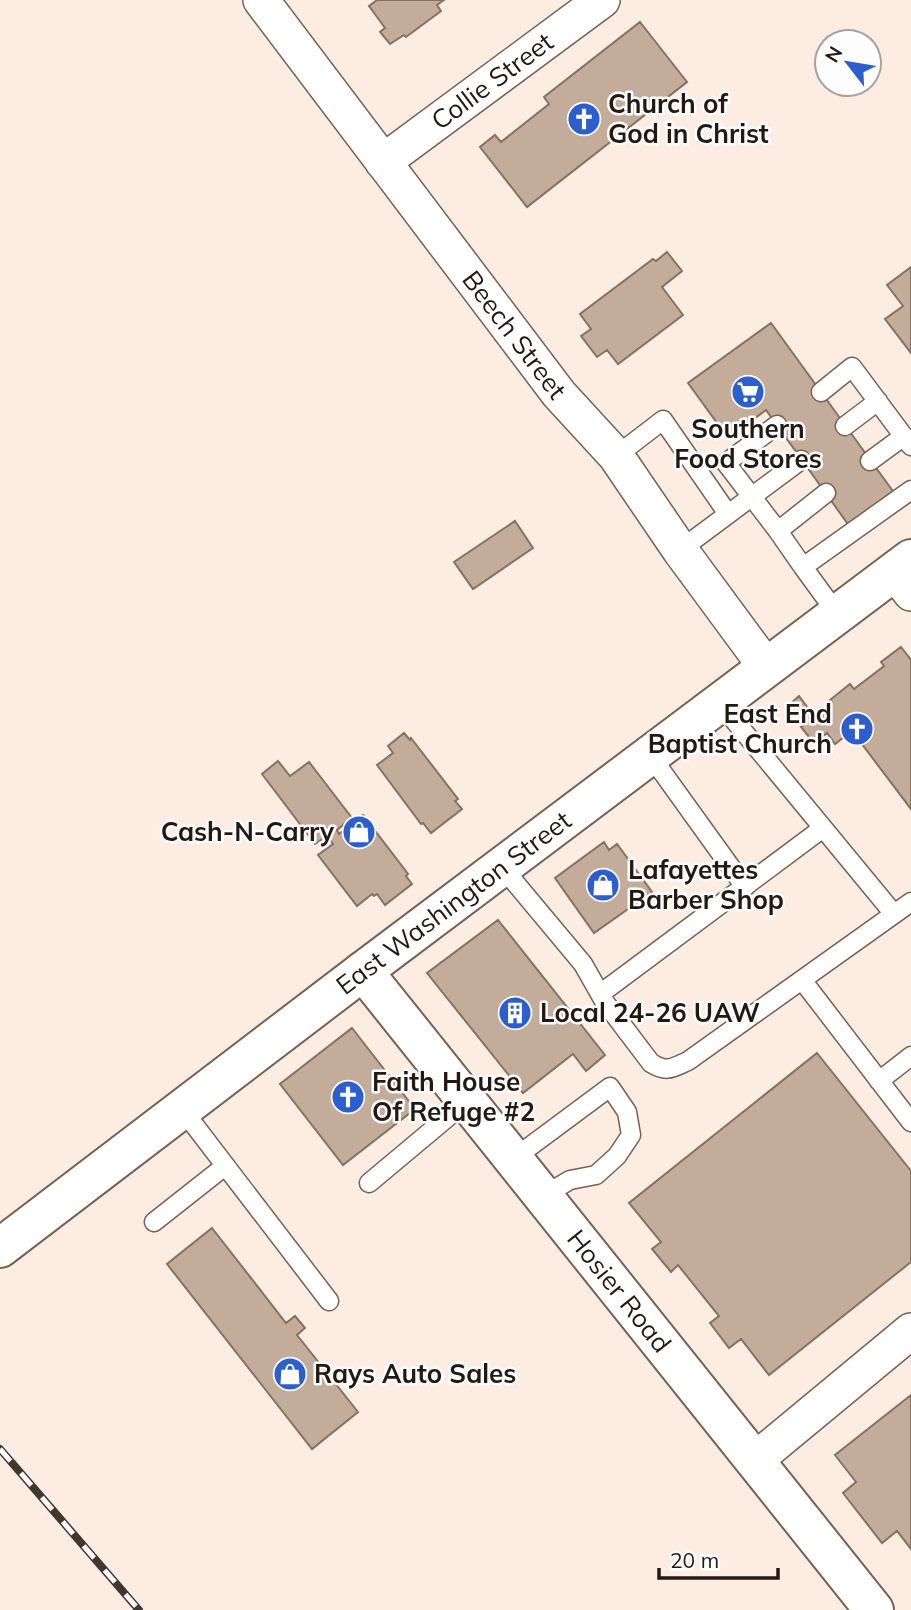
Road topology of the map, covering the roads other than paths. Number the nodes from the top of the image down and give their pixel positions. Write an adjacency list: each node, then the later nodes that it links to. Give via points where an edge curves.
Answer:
1 (261, 0): 3 (street, Beech Street)
2 (602, 0): 3 (street, Collie Street)
3 (383, 162): 9 (street, Beech Street, via 559,394)
4 (821, 392): 5 (lane, via 852,367)
5 (877, 401): 7 (lane); 8 (lane)
6 (777, 425): 14 (lane, via 726,463)
7 (845, 426)
8 (907, 441): 11 (lane)
9 (616, 456): 15 (lane, via 663,420); 17 (street, Beech Street)
10 (801, 460): 14 (lane)
11 (870, 461)
12 (911, 490): 18 (lane)
13 (826, 493): 16 (lane)
14 (752, 495): 15 (lane); 16 (lane)
15 (728, 514): 17 (lane)
16 (778, 531): 18 (lane)
17 (680, 550): 21 (street, Beech Street)
18 (803, 567): 20 (lane)
19 (906, 575): 20 (main road, East Washington Street)
20 (838, 615): 21 (main road, East Washington Street)
21 (767, 668): 22 (main road, East Washington Street)
22 (720, 703): 23 (main road, East Washington Street); 24 (lane)
23 (650, 755): 25 (main road, East Washington Street); 26 (lane)
24 (823, 828): 26 (lane); 28 (lane)
25 (502, 867): 29 (main road, East Washington Street); 31 (lane, via 583,964)
26 (745, 887): 31 (lane)
27 (911, 902): 28 (lane)
28 (894, 914): 30 (lane)
29 (363, 971): 34 (main road, Hosier Road); 35 (main road, East Washington Street)
30 (802, 980): 31 (lane, via 670,1069 651,1063); 33 (lane)
31 (600, 994)
32 (911, 1056): 33 (lane)
33 (879, 1081): 36 (lane)
34 (467, 1101): 37 (main road, Hosier Road); 39 (lane)
35 (182, 1109): 38 (lane); 42 (main road, East Washington Street)
36 (911, 1122)
37 (513, 1158): 40 (main road, Hosier Road); 40 (lane, via 610,1087 627,1112 631,1135 596,1175 570,1180)
38 (225, 1166): 41 (lane); 43 (lane)
39 (369, 1183)
40 (543, 1196): 45 (main road, Hosier Road)
41 (154, 1222)
42 (0, 1248)
43 (329, 1301)
44 (911, 1331): 45 (street)
45 (754, 1461): 46 (main road, Hosier Road)
46 (874, 1610)

